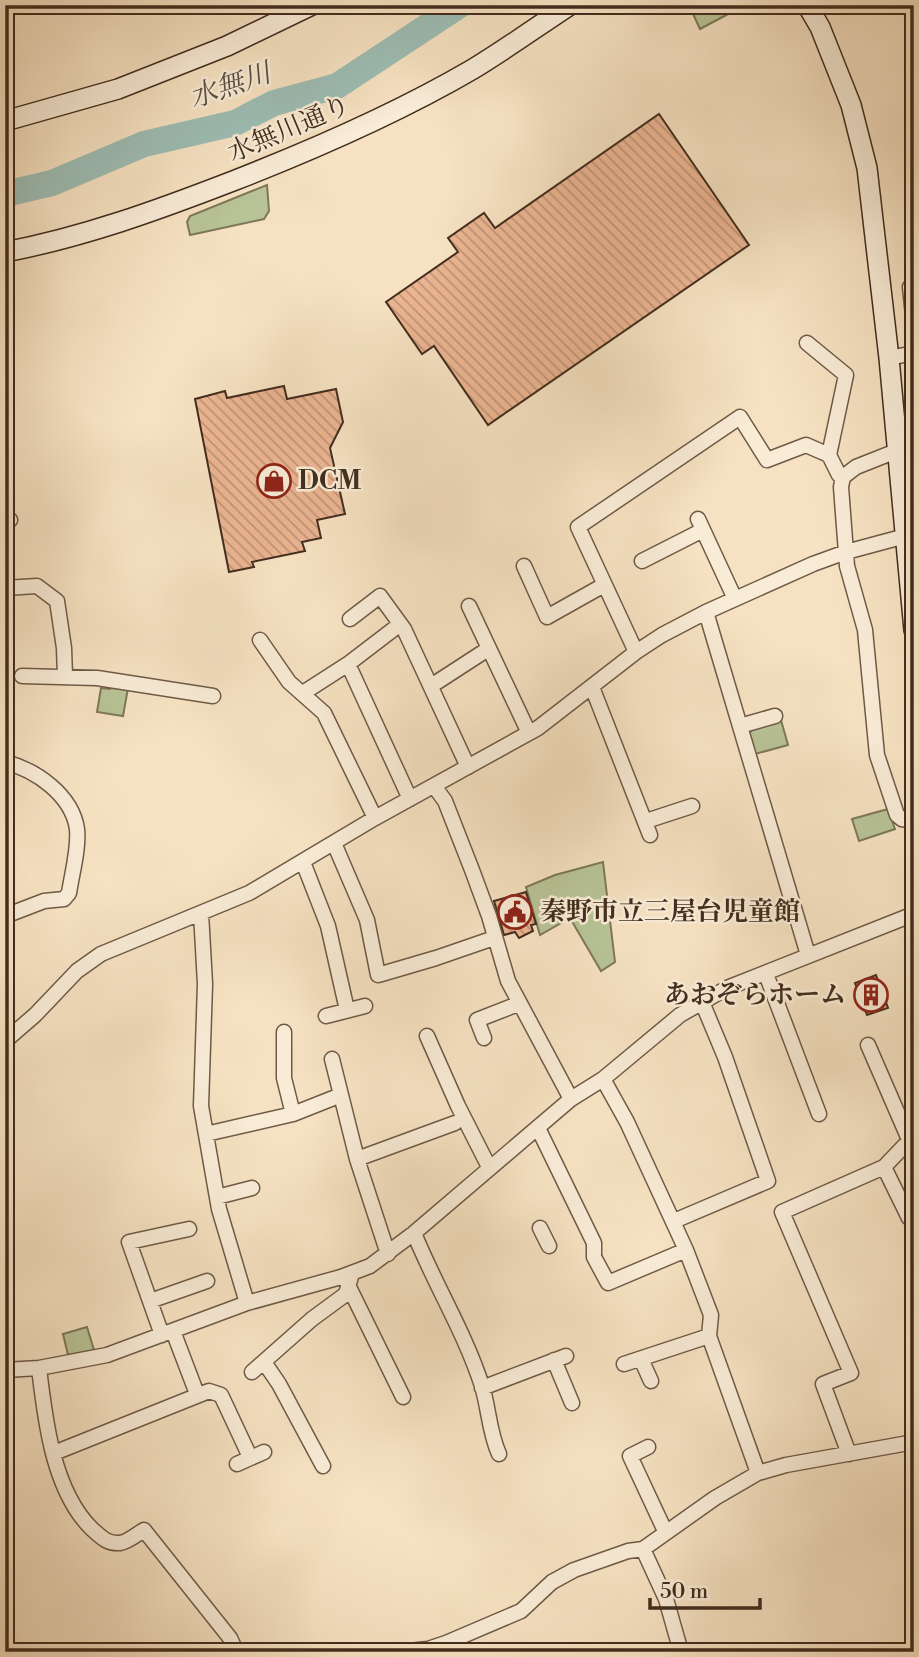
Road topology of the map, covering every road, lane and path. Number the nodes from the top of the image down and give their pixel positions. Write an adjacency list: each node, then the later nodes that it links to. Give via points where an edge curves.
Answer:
1 (312, 5): 4 (street, via 227,46 118,89)
2 (570, 5): 5 (street, 水無川通り, via 474,68 386,117 284,162 159,210)
3 (807, 5): 10 (street, via 851,105 867,168)
4 (5, 121)
5 (5, 252)
6 (914, 283): 7 (street, via 910,286)
7 (914, 325)
8 (807, 343): 12 (street, via 846,376)
9 (914, 353): 10 (street)
10 (889, 358): 11 (street)
11 (905, 447): 13 (street); 14 (street)
12 (829, 455): 13 (street); 18 (street, via 806,445 767,460 740,417 578,527)
13 (843, 477): 15 (street)
14 (910, 535): 15 (street); 27 (street)
15 (846, 552): 22 (street); 47 (street, via 865,630 877,755 897,815)
16 (642, 561): 22 (street, via 653,548 701,524)
17 (524, 566): 18 (street, via 547,617)
18 (604, 585): 30 (street)
19 (392, 586): 21 (street)
20 (5, 588): 33 (street, via 37,586 57,601)
21 (380, 596): 25 (street); 26 (street)
22 (735, 599): 24 (street)
23 (469, 606): 29 (street)
24 (706, 612): 30 (street); 39 (street)
25 (350, 619)
26 (399, 625): 31 (street); 34 (street)
27 (914, 630)
28 (260, 640): 36 (street)
29 (488, 649): 34 (street); 40 (street)
30 (636, 652): 35 (street)
31 (348, 664): 36 (street); 44 (street)
32 (22, 676): 33 (street)
33 (65, 677): 37 (street)
34 (431, 686): 42 (street)
35 (592, 687): 40 (street); 45 (street, via 630,764 648,828)
36 (303, 693): 46 (street, via 324,713)
37 (214, 696)
38 (775, 716): 39 (street)
39 (740, 726): 54 (street)
40 (529, 733): 42 (street)
41 (5, 762): 52 (street, via 58,791 77,829 69,893 64,900 44,901)
42 (468, 767): 43 (street)
43 (433, 786): 44 (street); 53 (street, via 457,830)
44 (410, 799): 46 (street)
45 (692, 806)
46 (375, 818): 48 (street)
47 (914, 821)
48 (334, 843): 49 (street); 53 (street, via 367,920 378,975)
49 (303, 862): 50 (street, via 249,893); 59 (street, via 328,926)
50 (201, 913): 64 (street, via 101,954 77,971); 74 (street, via 205,984 201,1106)
51 (914, 914): 54 (street)
52 (5, 916)
53 (494, 938): 57 (street)
54 (808, 955): 55 (street)
55 (766, 974): 56 (street); 71 (street)
56 (702, 1002): 67 (street); 82 (street, via 768,1181)
57 (518, 1004): 63 (street, via 477,1020); 69 (street)
58 (365, 1006): 59 (street)
59 (347, 1010): 60 (street)
60 (326, 1016)
61 (284, 1032): 70 (street, via 284,1078)
62 (427, 1036): 77 (street)
63 (484, 1038)
64 (5, 1041)
65 (868, 1045): 75 (street)
66 (332, 1059): 68 (street)
67 (603, 1079): 69 (street); 82 (street)
68 (341, 1095): 70 (street); 76 (street)
69 (571, 1099): 73 (street)
70 (293, 1114): 74 (street)
71 (819, 1114)
72 (455, 1123): 76 (street)
73 (538, 1128): 77 (street); 87 (street, via 594,1243 594,1257 608,1283)
74 (206, 1134): 80 (street)
75 (912, 1144): 78 (street, via 904,1146)
76 (357, 1159): 88 (street)
77 (489, 1167): 85 (street)
78 (884, 1167): 81 (street); 104 (street, via 782,1212 851,1373)
79 (252, 1188): 80 (street)
80 (217, 1197): 92 (street)
81 (909, 1218)
82 (674, 1220): 87 (street)
83 (540, 1228): 86 (street)
84 (190, 1229): 91 (street, via 129,1242)
85 (414, 1233): 88 (street); 105 (street)
86 (549, 1246)
87 (686, 1250): 94 (street, via 711,1315)
88 (388, 1254): 89 (street)
89 (350, 1279): 92 (street); 96 (street); 98 (street, via 346,1294)
90 (207, 1281): 91 (street)
91 (150, 1301): 93 (street)
92 (247, 1303): 93 (street)
93 (168, 1333): 100 (street, via 107,1355); 107 (street)
94 (709, 1336): 97 (street); 117 (street)
95 (396, 1346): 96 (street)
96 (381, 1353): 108 (street)
97 (641, 1359): 99 (street); 103 (street)
98 (264, 1362): 102 (street); 116 (street)
99 (624, 1364)
100 (39, 1368): 101 (street); 112 (street)
101 (5, 1370)
102 (252, 1372)
103 (651, 1381)
104 (822, 1384): 106 (street); 114 (street)
105 (482, 1388): 109 (street, via 560,1358); 113 (street)
106 (807, 1388)
107 (197, 1394): 112 (street); 115 (street, via 221,1395)
108 (403, 1397)
109 (572, 1403)
110 (914, 1442): 114 (street)
111 (648, 1447): 118 (street, via 630,1456)
112 (54, 1453): 120 (street, via 69,1499 86,1523 105,1542 121,1543 144,1530 230,1638)
113 (499, 1454)
114 (849, 1454): 117 (street)
115 (250, 1458)
116 (323, 1466)
117 (758, 1473): 118 (street)
118 (665, 1531): 119 (street)
119 (643, 1549): 121 (street, via 574,1570 552,1582 521,1611 446,1643); 122 (street, via 666,1599)
120 (234, 1651)
121 (400, 1652)
122 (681, 1652)

